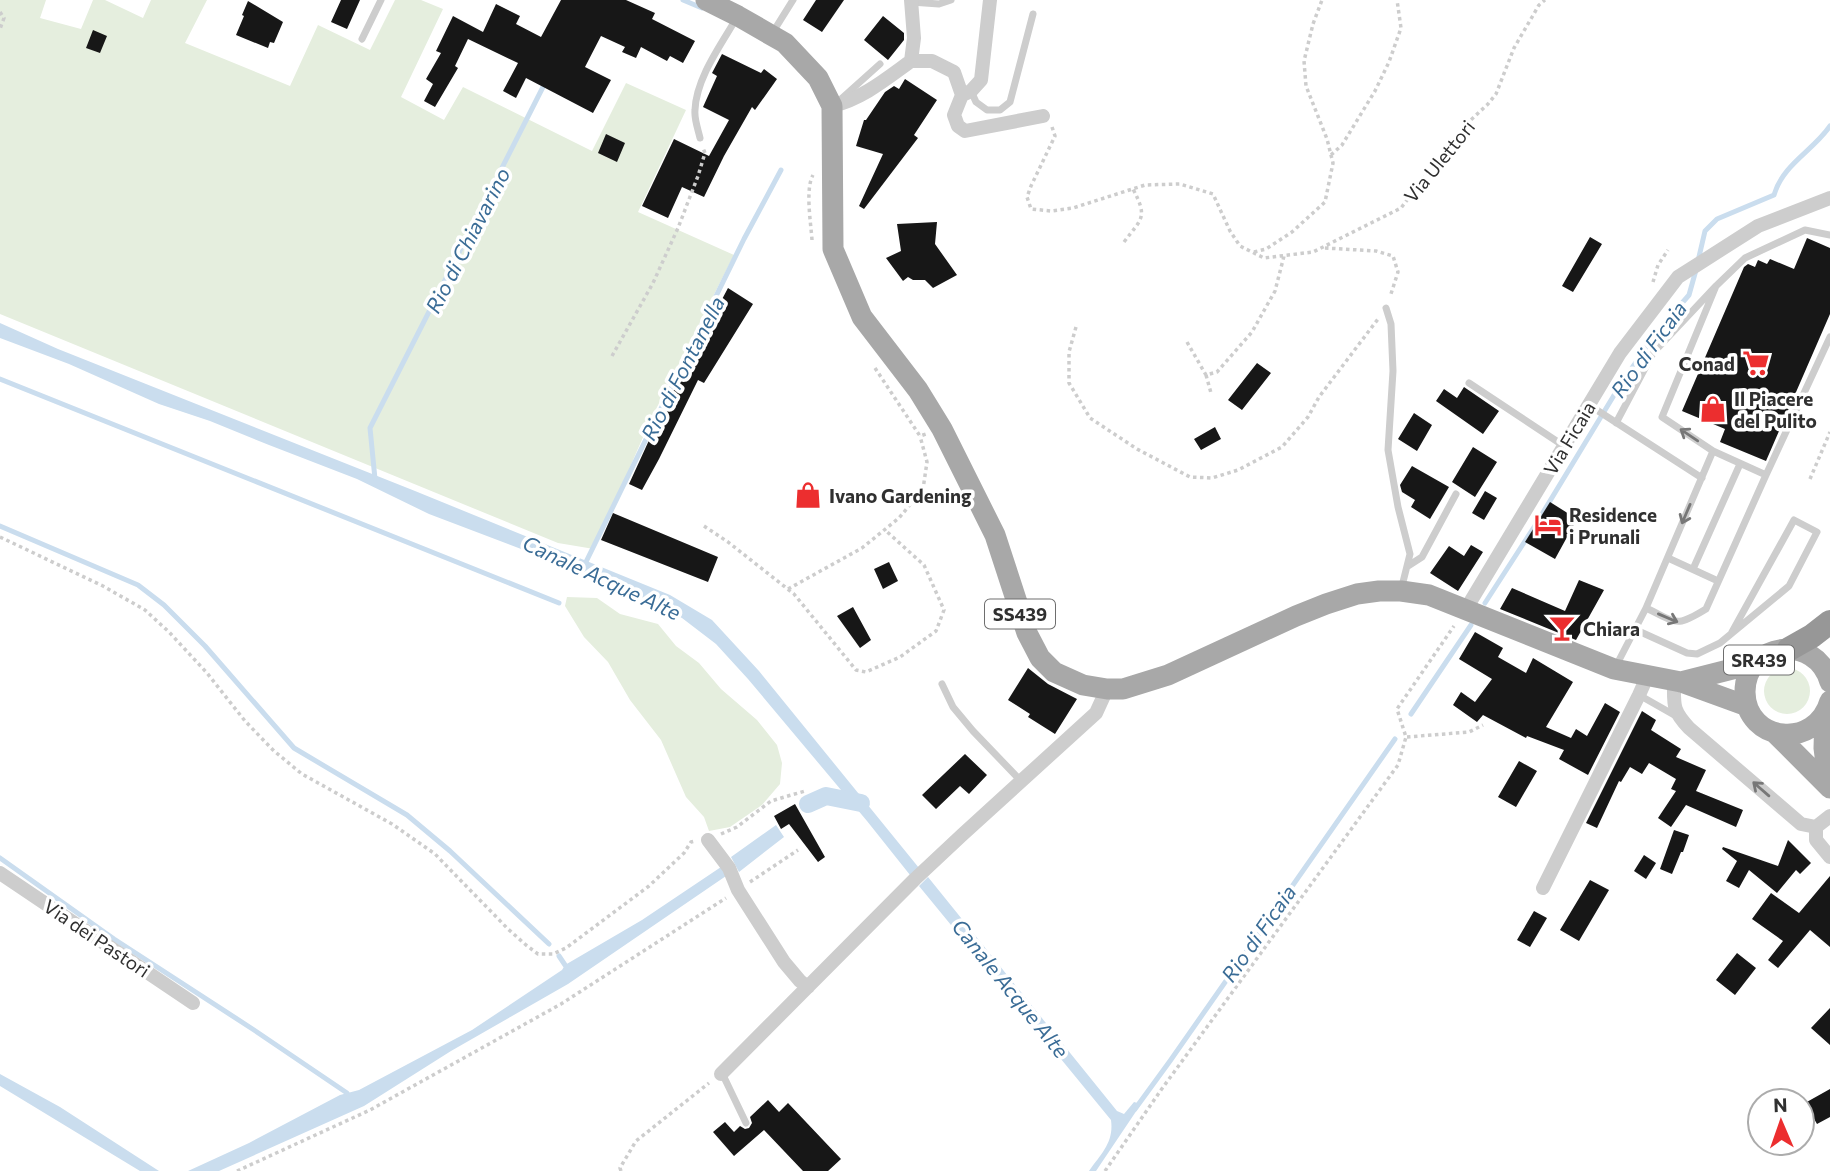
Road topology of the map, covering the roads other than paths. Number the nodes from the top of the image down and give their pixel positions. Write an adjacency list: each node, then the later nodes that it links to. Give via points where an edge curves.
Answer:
1 (380, 0): 10 (lane)
2 (705, 0): 8 (main road, SS439)
3 (793, 0): 9 (lane)
4 (951, 0): 6 (lane, via 939,4)
5 (990, 0): 13 (street, via 981,80)
6 (911, 1): 11 (street)
7 (1033, 14): 13 (lane, via 1010,102 1000,110 987,110)
8 (738, 16): 9 (main road, SS439); 16 (lane, via 699,89 694,111)
9 (771, 35): 14 (main road, SS439, via 785,43 818,78)
10 (362, 39)
11 (911, 61): 13 (street, via 932,61 954,72); 14 (street, via 874,88)
12 (880, 64): 14 (lane)
13 (967, 93): 15 (street, via 954,115 965,131)
14 (832, 106): 48 (main road, SS439, via 833,249 862,317 943,429 995,535 1027,633 1040,658 1054,673)
15 (1043, 116)
16 (700, 138)
17 (1830, 198): 23 (street, Via Ficaia, via 1758,226 1678,277 1620,353)
18 (1830, 234): 19 (lane, via 1805,230 1745,258)
19 (1716, 286): 24 (lane, via 1653,353); 26 (lane, one-way to 19, via 1662,417)
20 (1386, 308): 32 (lane, via 1393,371 1388,450 1410,554)
21 (1830, 337): 28 (lane)
22 (1469, 383): 25 (lane)
23 (1589, 405): 24 (lane); 25 (street, Via Ficaia)
24 (1616, 423): 29 (lane)
25 (1564, 446): 37 (street, Via Ficaia)
26 (1713, 452): 27 (lane); 29 (lane)
27 (1741, 464): 28 (lane); 33 (lane)
28 (1766, 475): 34 (lane)
29 (1702, 478): 31 (lane, one-way to 31)
30 (1455, 494): 32 (lane, via 1422,557)
31 (1668, 558): 33 (lane); 36 (lane)
32 (1408, 566): 35 (lane)
33 (1693, 569): 34 (lane)
34 (1718, 581): 36 (lane, one-way to 34, via 1678,623 1686,621 1706,608)
35 (1401, 591): 37 (main road, SS439, via 1429,595); 48 (main road, SS439, via 1357,594 1326,604 1168,675 1139,686)
36 (1646, 608): 39 (lane)
37 (1466, 609): 43 (main road, SS439)
38 (1830, 622): 41 (highway)
39 (1634, 629): 40 (lane, via 1697,654); 43 (lane)
40 (1732, 632): 40 (lane, via 1789,586 1816,532 1794,520)
41 (1789, 649): 42 (main road, SR439, via 1768,654); 45 (main road, SR439, via 1816,659)
42 (1756, 663): 44 (main road, SR439); 49 (main road, SR439, via 1746,681)
43 (1614, 669): 47 (main road, SS439)
44 (1677, 682): 47 (main road, SS439); 49 (main road, SS439); 51 (street, via 1674,708)
45 (1830, 682)
46 (942, 684): 53 (lane, via 972,731)
47 (1643, 686): 51 (lane); 60 (street)
48 (1107, 689): 53 (street, via 1096,713)
49 (1748, 706): 52 (main road, via 1758,723)
50 (1827, 708): 52 (main road, via 1815,725 1803,732); 54 (main road, via 1824,748)
51 (1680, 718): 56 (street, one-way to 51, via 1801,824)
52 (1776, 733): 54 (main road)
53 (1021, 781): 61 (street)
54 (1830, 787)
55 (1830, 816): 56 (street)
56 (1816, 827): 58 (street, via 1816,840)
57 (708, 841): 61 (street, via 784,962)
58 (1830, 857)
59 (0, 873): 62 (street, Via dei Pastori)
60 (1543, 888)
61 (808, 987): 63 (street)
62 (193, 1003)
63 (721, 1073): 64 (lane)
64 (746, 1123)

